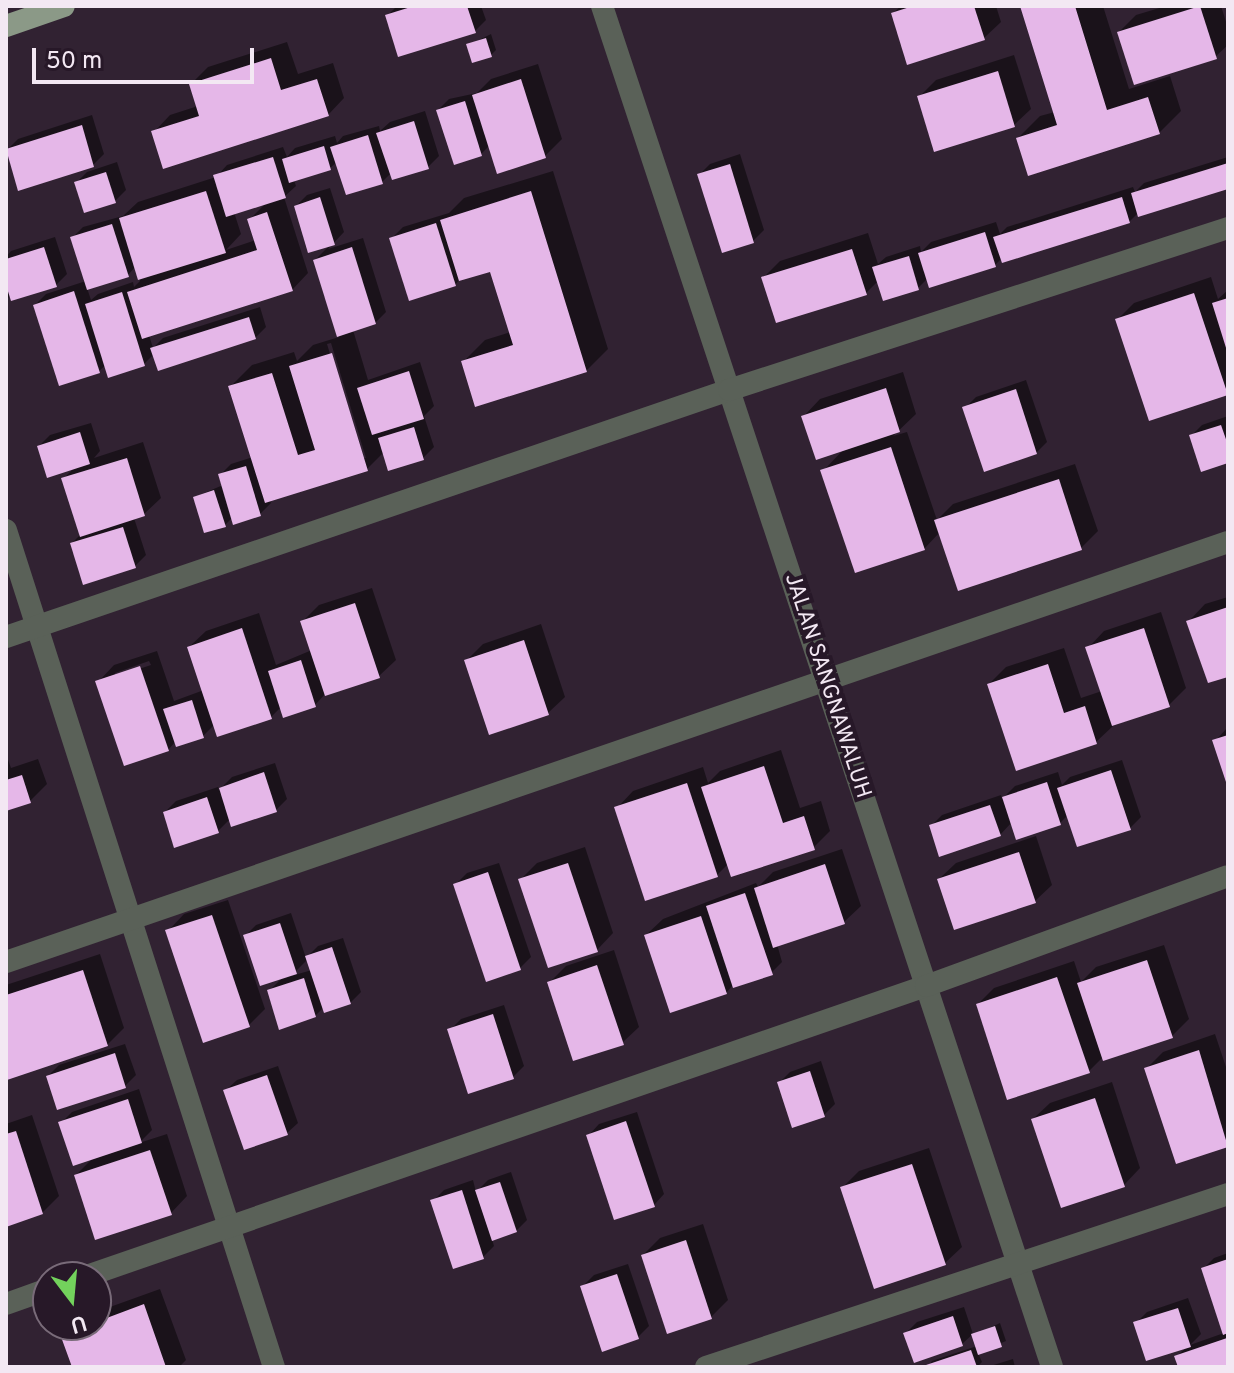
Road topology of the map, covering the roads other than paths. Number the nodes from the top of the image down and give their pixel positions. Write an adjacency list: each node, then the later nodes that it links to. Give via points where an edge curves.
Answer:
1 (64, 6): 3 (main road)
2 (602, 6): 5 (street, JALAN SANGNAWALUH)
3 (7, 23)
4 (1228, 228): 5 (street)
5 (729, 390): 8 (street); 10 (street, JALAN SANGNAWALUH)
6 (6, 530): 8 (street)
7 (1228, 542): 10 (street)
8 (37, 626): 9 (street); 12 (street)
9 (6, 637)
10 (825, 678): 12 (street); 14 (street, JALAN SANGNAWALUH)
11 (1228, 876): 14 (street)
12 (131, 919): 13 (street); 16 (street)
13 (6, 962)
14 (926, 986): 16 (street); 17 (street, JALAN SANGNAWALUH)
15 (1228, 1194): 17 (street)
16 (229, 1227): 18 (street); 21 (street)
17 (1018, 1263): 22 (street); 23 (street, JALAN SANGNAWALUH)
18 (112, 1267)
19 (32, 1295): 20 (street)
20 (6, 1304)
21 (274, 1367)
22 (706, 1367)
23 (1052, 1367)

